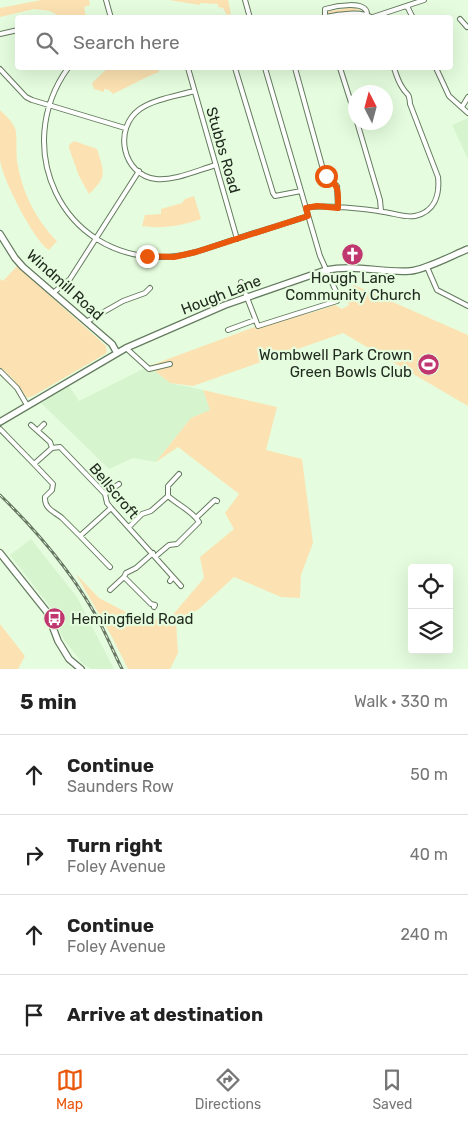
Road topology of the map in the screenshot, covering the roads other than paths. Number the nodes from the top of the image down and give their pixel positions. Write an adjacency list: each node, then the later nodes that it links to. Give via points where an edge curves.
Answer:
1 (106, 0): 6 (street)
2 (245, 0): 7 (street)
3 (424, 0): 4 (street)
4 (406, 6): 10 (street); 11 (street)
5 (367, 14): 8 (street, via 360,4 325,9); 9 (street)
6 (110, 15)
7 (249, 15)
8 (324, 15)
9 (340, 15)
10 (379, 15)
11 (411, 15)
12 (468, 20): 13 (street, via 462,21)
13 (467, 27)
14 (15, 31): 15 (street)
15 (0, 34)
16 (0, 69): 28 (street, via 26,97)
17 (67, 70): 28 (street)
18 (189, 70): 25 (street, Stubbs Road)
19 (236, 70): 35 (street, via 273,193 279,196)
20 (266, 70): 35 (street)
21 (296, 70): 37 (street, via 324,173 337,186)
22 (341, 70): 26 (street)
23 (395, 70): 38 (street, via 409,96 439,184 431,209 409,216)
24 (437, 70): 29 (street, via 449,96)
25 (194, 91): 31 (street, via 144,107); 33 (street, Stubbs Road)
26 (348, 93)
27 (468, 97): 29 (street)
28 (48, 105): 31 (street); 41 (street, via 43,147 52,186 70,214)
29 (462, 107): 30 (street)
30 (468, 113)
31 (125, 128): 34 (street, via 126,154)
32 (359, 130): 38 (street)
33 (216, 165): 34 (street, via 164,179 151,178); 42 (street, Stubbs Road)
34 (139, 171): 41 (street)
35 (301, 191): 36 (street)
36 (306, 208): 37 (street); 39 (street)
37 (338, 208): 38 (street)
38 (381, 211)
39 (308, 216): 42 (street); 45 (street)
40 (0, 234): 48 (main road, Windmill Road, via 15,258)
41 (96, 238): 42 (street, via 120,250 163,257 196,252); 48 (street, via 70,279)
42 (237, 238)
43 (468, 249): 44 (main road, Hough Lane)
44 (426, 266): 45 (main road, Hough Lane, via 413,271 355,267); 50 (street, via 437,290)
45 (326, 270): 49 (main road, Hough Lane); 51 (street, via 339,298 337,301 258,326)
46 (242, 282): 49 (street)
47 (150, 288): 52 (street)
48 (53, 293): 52 (main road, Windmill Road)
49 (246, 297): 51 (street); 54 (main road, Hough Lane)
50 (468, 306)
51 (255, 320): 53 (street)
52 (86, 322): 55 (main road, Windmill Road, via 112,344)
53 (228, 330)
54 (126, 348): 55 (main road, Hough Lane); 56 (street, via 149,369)
55 (117, 353): 58 (main road, Hough Lane)
56 (170, 364)
57 (0, 371): 58 (street, via 12,381)
58 (27, 405): 59 (main road, Hough Lane)
59 (0, 422)
60 (44, 424): 63 (street)
61 (31, 425): 63 (street)
62 (0, 429): 65 (street)
63 (38, 430): 64 (street)
64 (52, 448): 65 (street); 68 (street, Bellscroft, via 60,447)
65 (34, 464): 74 (street, via 52,484 45,503)
66 (179, 474): 69 (street, via 168,486)
67 (119, 484): 68 (street)
68 (105, 494): 71 (street, Bellscroft)
69 (168, 496): 72 (street, via 178,505 188,508); 73 (street)
70 (217, 501): 72 (street)
71 (111, 508): 73 (street, Bellscroft); 74 (street)
72 (196, 518): 76 (street, via 199,522 177,544)
73 (129, 527): 76 (street, Bellscroft)
74 (80, 536): 77 (street)
75 (0, 553): 84 (main road, via 47,612 58,641 69,659)
76 (154, 554): 78 (street); 79 (street, Bellscroft)
77 (110, 567)
78 (124, 577): 82 (street); 83 (street, via 155,605)
79 (174, 577): 80 (street); 81 (street, Bellscroft)
80 (170, 580)
81 (181, 586)
82 (110, 590)
83 (154, 608)
84 (81, 669)

